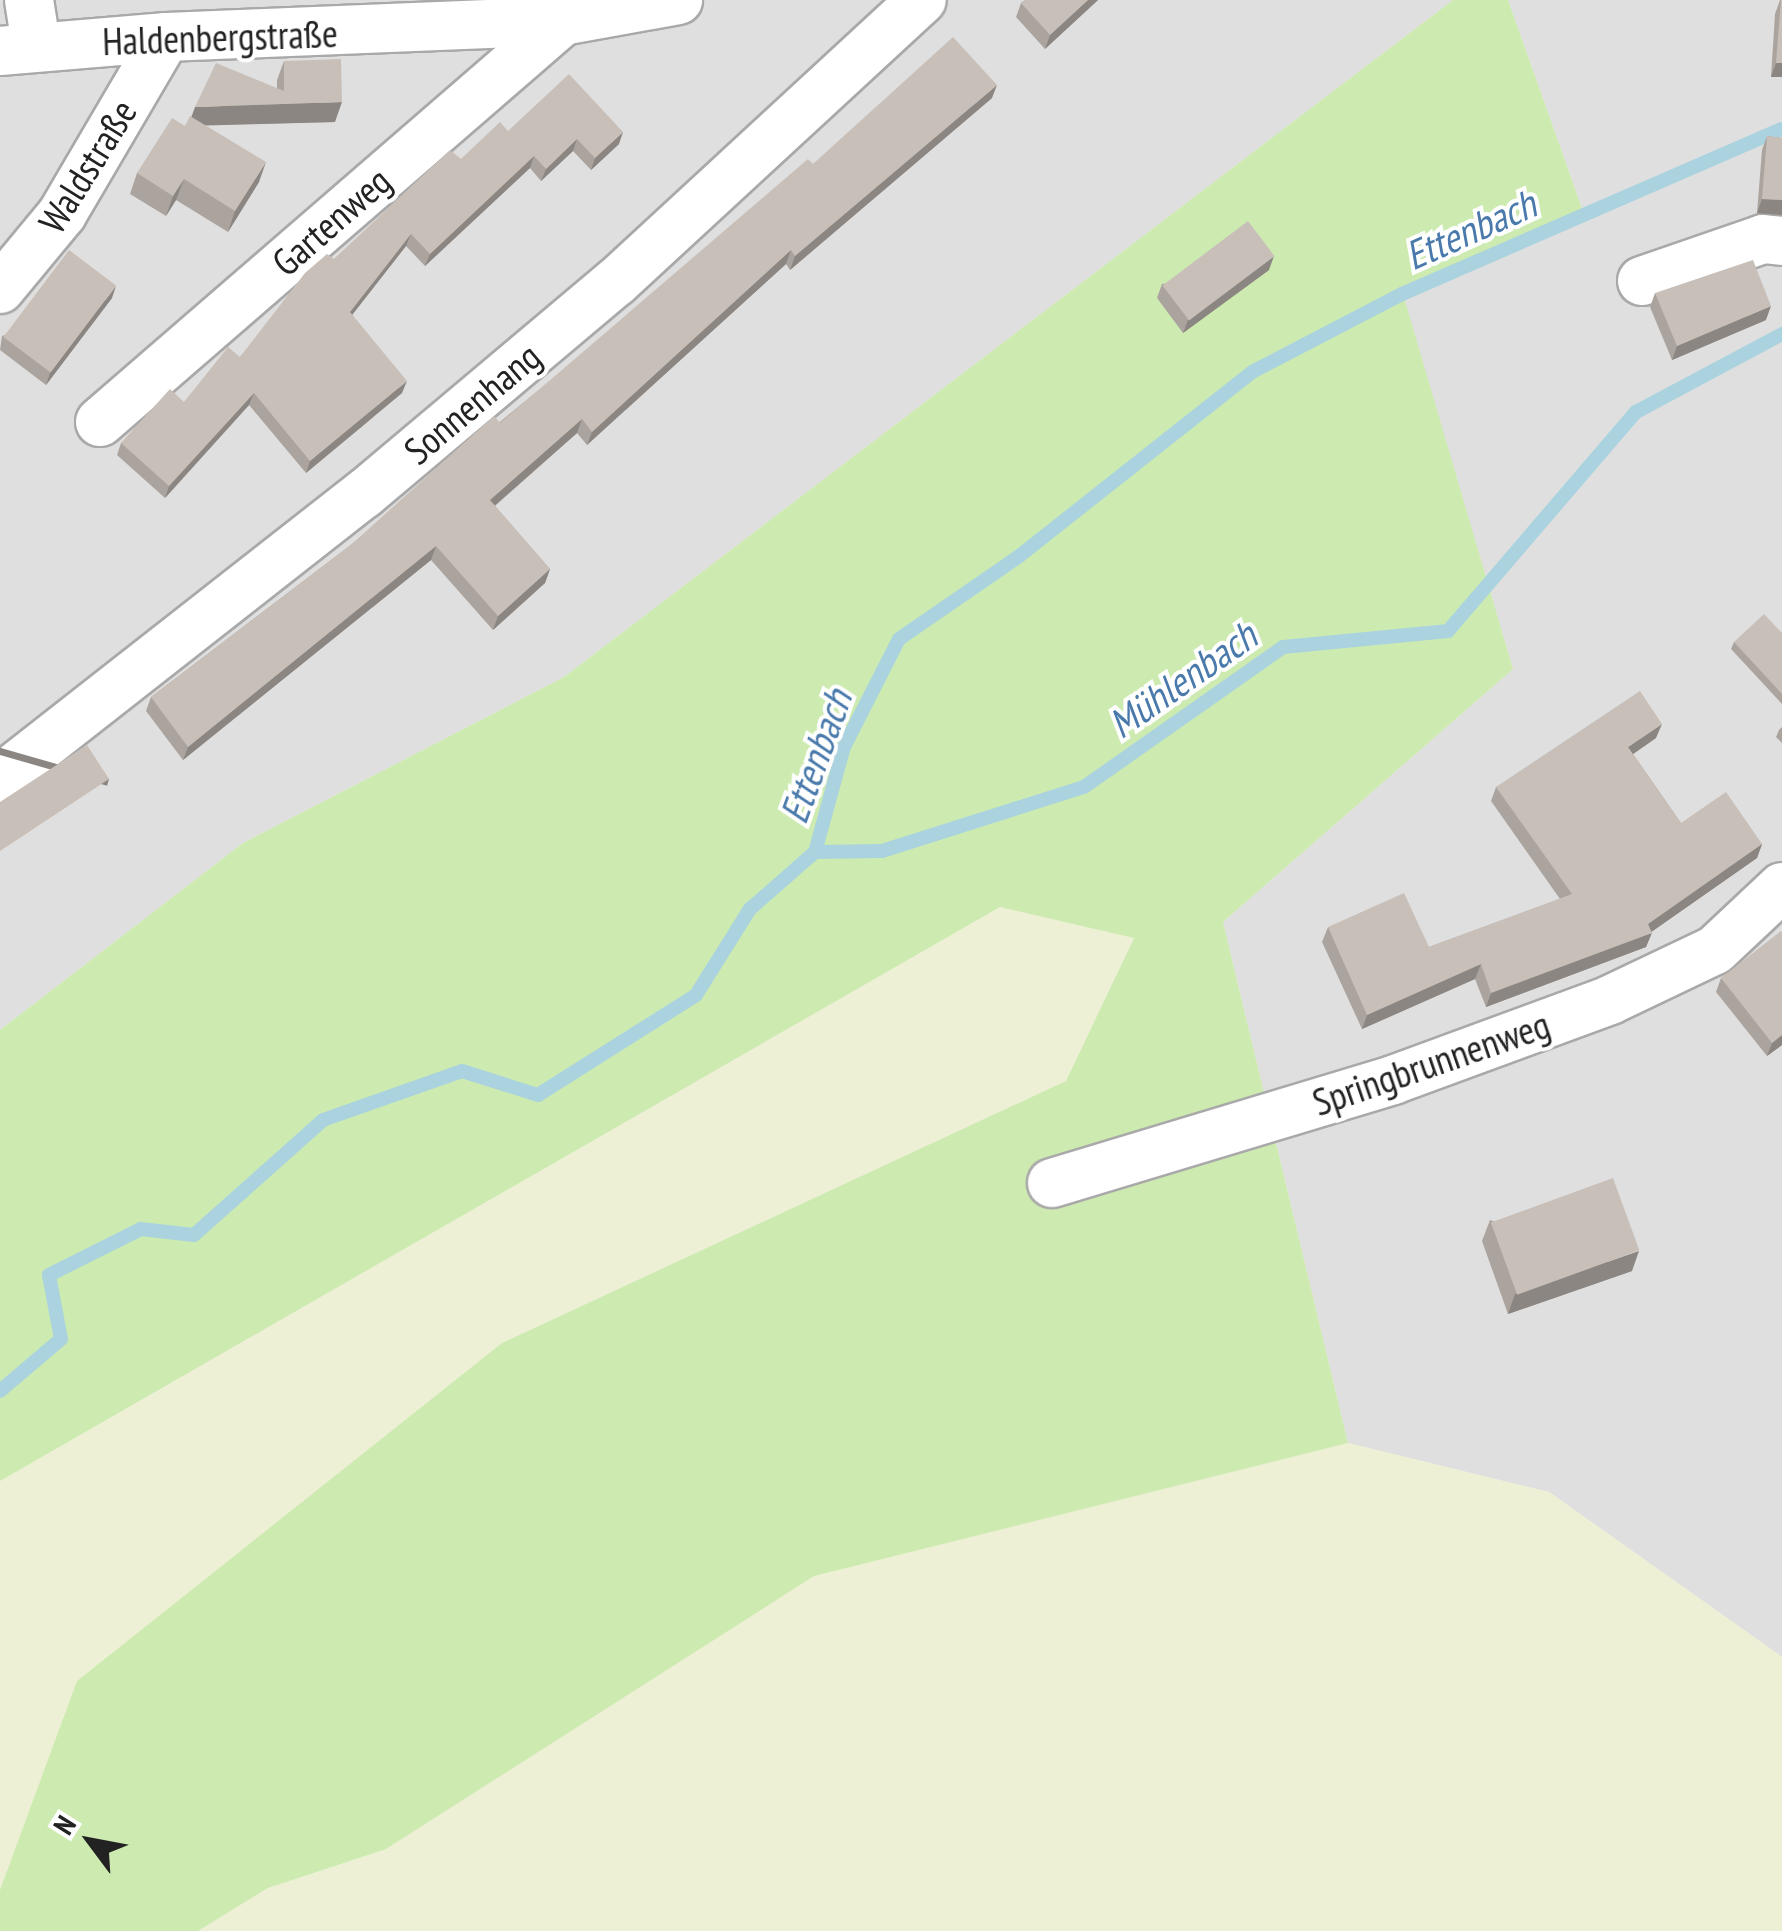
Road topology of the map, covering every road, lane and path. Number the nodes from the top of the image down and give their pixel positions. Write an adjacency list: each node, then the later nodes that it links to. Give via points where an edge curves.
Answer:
1 (678, 0): 3 (street, Haldenbergstraße)
2 (922, 0): 10 (street, Sonnenhang, via 616,282)
3 (535, 14): 5 (street, Haldenbergstraße); 9 (street, Gartenweg)
4 (22, 32): 5 (street, Haldenbergstraße)
5 (166, 37): 8 (street, Waldstraße, via 62,214)
6 (1782, 241): 7 (street, via 1763,239)
7 (1642, 282)
8 (0, 289)
9 (100, 422)
10 (0, 779)
11 (1782, 886): 12 (street, Springbrunnenweg, via 1715,950 1610,1000 1394,1080)
12 (1052, 1183)

